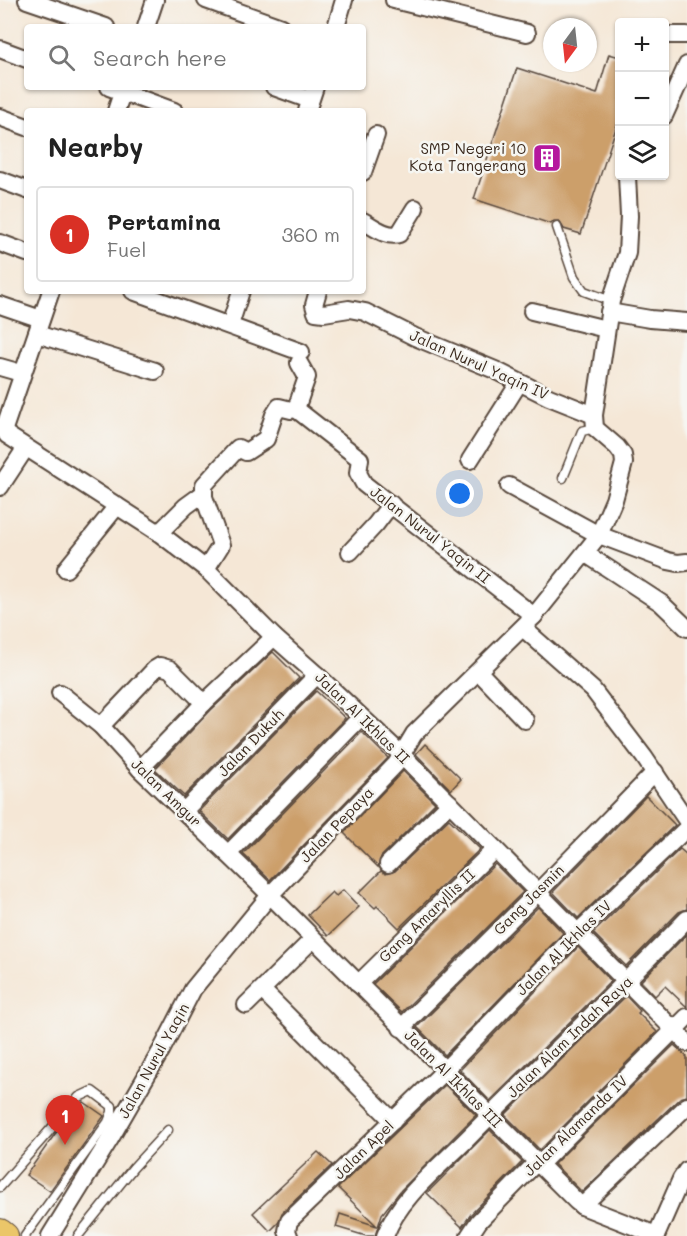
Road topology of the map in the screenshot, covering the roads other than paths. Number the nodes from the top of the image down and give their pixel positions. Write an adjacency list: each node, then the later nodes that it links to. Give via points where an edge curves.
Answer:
1 (27, 0): 6 (street)
2 (155, 0): 7 (street)
3 (206, 0): 8 (street)
4 (344, 0): 9 (street)
5 (394, 0): 10 (street)
6 (97, 24)
7 (147, 24)
8 (273, 24)
9 (337, 24)
10 (527, 33)
11 (669, 35): 12 (street)
12 (687, 36)
13 (0, 49): 14 (street)
14 (24, 57)
15 (687, 65): 20 (street)
16 (119, 90): 21 (street)
17 (122, 90): 22 (street)
18 (283, 90): 19 (street)
19 (311, 99)
20 (669, 105)
21 (116, 108)
22 (166, 108)
23 (0, 117): 24 (street)
24 (24, 126)
25 (376, 135): 26 (street)
26 (366, 163)
27 (0, 180): 29 (street)
28 (627, 180): 40 (street, via 627,254)
29 (24, 189)
30 (415, 208): 31 (street, via 395,236)
31 (366, 224)
32 (557, 227): 40 (lane, via 574,277 584,291)
33 (0, 243): 34 (street)
34 (24, 252)
35 (50, 294): 44 (street)
36 (142, 294): 43 (street)
37 (240, 294): 43 (street)
38 (317, 294): 49 (street, Jalan Nurul Yaqin IV, via 316,312 365,312)
39 (0, 304): 44 (street)
40 (610, 306): 42 (street, via 650,320); 45 (street)
41 (532, 311): 45 (street)
42 (687, 322)
43 (230, 325): 50 (street, via 300,358 307,377)
44 (39, 326): 47 (street); 48 (street)
45 (606, 329): 51 (street)
46 (0, 367): 48 (street)
47 (155, 371)
48 (21, 373): 52 (street)
49 (519, 383): 51 (street, Jalan Nurul Yaqin IV); 54 (street)
50 (297, 409): 58 (street, via 279,407 266,439 246,452 238,448 204,484); 59 (street, Jalan Nurul Yaqin II, via 360,459 360,479)
51 (595, 422): 55 (lane, via 582,431); 62 (street, Jalan Nurul Yaqin IV, via 623,455 624,463 615,500)
52 (4, 435): 53 (street, Jalan Al Ikhlas II)
53 (26, 448): 57 (street); 60 (street, Jalan Al Ikhlas II)
54 (470, 460)
55 (563, 478)
56 (509, 486): 62 (street)
57 (0, 487)
58 (204, 493): 61 (street); 67 (street, via 221,545)
59 (391, 504): 63 (street); 68 (street, Jalan Nurul Yaqin II)
60 (117, 506): 61 (street, Jalan Al Ikhlas II); 66 (street)
61 (159, 533): 67 (street, Jalan Al Ikhlas II)
62 (599, 536): 64 (street, Jalan Nurul Yaqin IV); 65 (street, via 668,561)
63 (350, 552)
64 (586, 554): 68 (street, Jalan Nurul Yaqin IV); 69 (street, via 661,603)
65 (687, 562)
66 (66, 569)
67 (206, 569): 70 (street, Jalan Al Ikhlas II)
68 (527, 617): 71 (street, Jalan Pepaya); 80 (street, Jalan Nurul Yaqin II, via 593,690)
69 (687, 628)
70 (274, 637): 72 (street, Jalan Al Ikhlas II); 74 (street)
71 (479, 672): 76 (street); 78 (street, Jalan Pepaya, via 414,734)
72 (317, 675): 75 (street, Jalan Al Ikhlas II); 82 (street, Jalan Dukuh)
73 (60, 693): 77 (street, Jalan Amgur)
74 (204, 703): 77 (street, via 170,669 160,666); 79 (street)
75 (361, 717): 78 (street, Jalan Al Ikhlas II); 86 (street)
76 (525, 720)
77 (101, 726): 79 (street, Jalan Amgur)
78 (402, 755): 81 (street, Jalan Al Ikhlas II); 89 (street, Jalan Pepaya)
79 (140, 769): 82 (street, Jalan Amgur)
80 (655, 772): 83 (street); 88 (street, Gang Jasmin)
81 (450, 803): 85 (street, Jalan Al Ikhlas II); 87 (street)
82 (184, 811): 86 (street, Jalan Amgur)
83 (687, 821)
84 (687, 828): 91 (street, Jalan Al Ikhlas IV)
85 (495, 849): 88 (street, Jalan Al Ikhlas II); 94 (street, Gang Amaryllis II)
86 (228, 854): 89 (street, Jalan Amgur)
87 (388, 864)
88 (538, 892): 91 (street, Jalan Al Ikhlas II); 98 (street, Gang Jasmin)
89 (270, 895): 92 (street, Jalan Al Ikhlas III); 115 (street, Jalan Nurul Yaqin, via 194,989)
90 (687, 919): 93 (street, Jalan Alam Indah Raya)
91 (577, 933): 93 (street, Jalan Al Ikhlas II); 101 (street, Jalan Al Ikhlas IV)
92 (313, 939): 94 (street, Jalan Al Ikhlas III); 95 (street)
93 (626, 983): 99 (street, Jalan Al Ikhlas II); 103 (street, Jalan Alam Indah Raya)
94 (358, 984): 98 (street, Jalan Al Ikhlas III)
95 (262, 990): 96 (street); 104 (street)
96 (246, 1005)
97 (687, 1017): 99 (street, Jalan Alamanda IV)
98 (401, 1028): 101 (street, Jalan Al Ikhlas III)
99 (674, 1030): 100 (street, Jalan Al Ikhlas II); 106 (street, Jalan Alamanda IV)
100 (687, 1043)
101 (444, 1070): 103 (street, Jalan Al Ikhlas III); 104 (street, Jalan Apel)
102 (687, 1106): 109 (street)
103 (490, 1116): 106 (street, Jalan Al Ikhlas III); 117 (street, Jalan Alam Indah Raya, via 398,1209)
104 (393, 1121): 111 (street, Jalan Apel, via 290,1221)
105 (168, 1130): 116 (lane)
106 (540, 1164): 109 (street, Jalan Al Ikhlas III); 112 (street, Jalan Alamanda IV, via 532,1167 479,1221)
107 (687, 1170): 118 (street)
108 (0, 1187): 114 (lane, via 79,1096 92,1091 112,1106 108,1122)
109 (582, 1206): 118 (street, Jalan Al Ikhlas III)
110 (0, 1232): 113 (main road)
111 (288, 1233)
112 (471, 1235)
113 (5, 1236)
114 (25, 1236)
115 (50, 1236)
116 (78, 1236)
117 (384, 1236)
118 (656, 1236)

